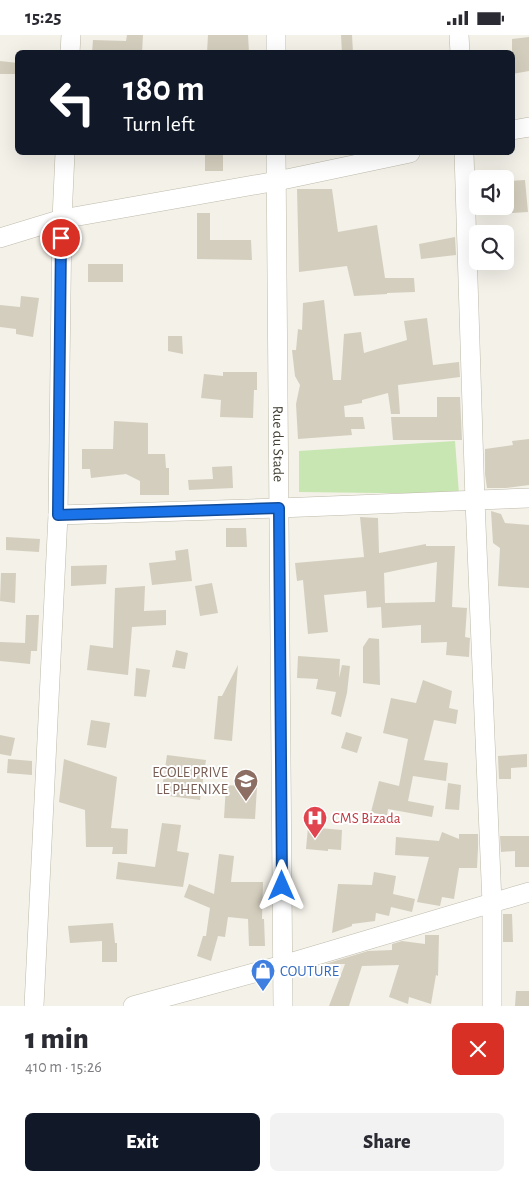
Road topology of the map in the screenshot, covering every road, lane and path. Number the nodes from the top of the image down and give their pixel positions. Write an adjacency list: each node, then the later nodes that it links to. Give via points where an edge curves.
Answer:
1 (71, 35): 4 (street)
2 (276, 35): 5 (street)
3 (459, 35): 6 (street)
4 (70, 50)
5 (276, 50)
6 (460, 50)
7 (529, 127): 8 (street)
8 (515, 129)
9 (65, 155): 14 (street)
10 (276, 155): 13 (street, Rue du Stade)
11 (400, 155): 13 (street)
12 (464, 155): 17 (street)
13 (277, 181): 14 (street); 18 (street, Rue du Stade)
14 (62, 219): 15 (street); 19 (street)
15 (0, 238)
16 (529, 498): 17 (street)
17 (475, 501): 18 (street); 21 (street)
18 (279, 508): 19 (street); 22 (street, Rue du Stade)
19 (58, 515): 23 (street)
20 (529, 892): 21 (street)
21 (492, 903): 22 (street); 26 (street)
22 (283, 965): 24 (street); 25 (street, Rue du Stade)
23 (34, 1006)
24 (133, 1006)
25 (283, 1006)
26 (492, 1006)

